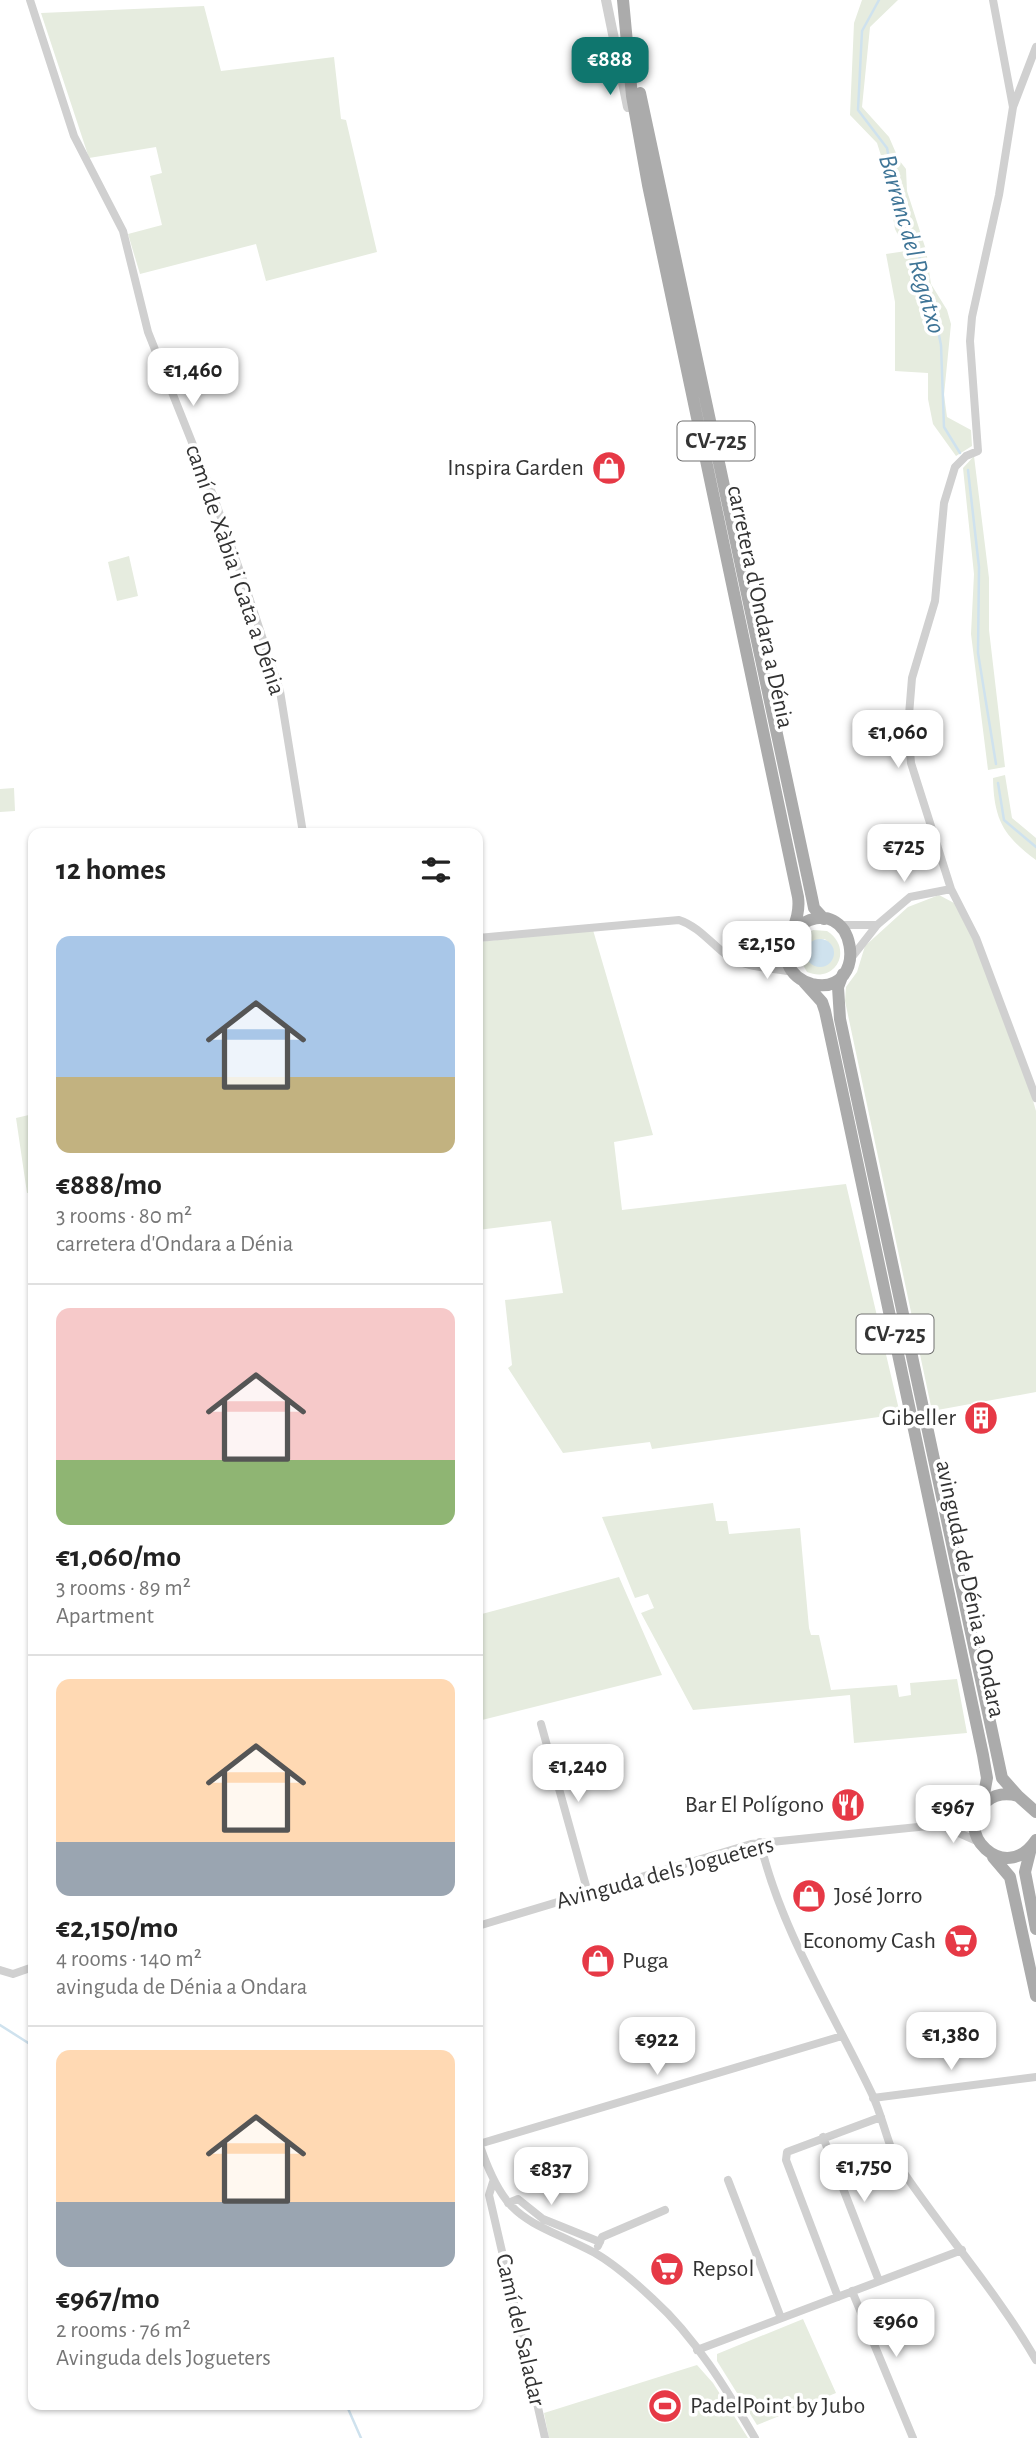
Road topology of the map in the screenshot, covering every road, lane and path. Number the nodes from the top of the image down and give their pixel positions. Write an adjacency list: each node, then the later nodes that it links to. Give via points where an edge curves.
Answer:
1 (31, 0): 8 (street, camí de Xàbia i Gata a Dénia, via 74,136 123,231 148,332 213,495 280,691)
2 (606, 0): 7 (street)
3 (993, 0): 6 (street)
4 (623, 3): 7 (main road, carretera d'Ondara a Dénia / CV-725, via 632,96); 10 (main road, carretera d'Ondara a Dénia / CV-725, via 814,908)
5 (1036, 47): 6 (street)
6 (1013, 107): 9 (street, via 971,328 978,451 958,463 947,487 935,601 911,690 908,727 911,763)
7 (648, 185): 13 (main road, carretera d'Ondara a Dénia / CV-725, via 775,780 798,897)
8 (302, 828)
9 (951, 889): 12 (street, via 910,897); 20 (street, via 976,938)
10 (824, 919): 11 (main road); 13 (main road)
11 (839, 925): 12 (street); 16 (main road, via 850,939)
12 (877, 925): 16 (street)
13 (797, 927): 15 (main road, CV-725)
14 (483, 938): 17 (street, via 679,920)
15 (787, 945): 17 (street, via 767,958); 19 (main road, CV-725, via 786,954)
16 (852, 957): 18 (main road, CV-725)
17 (745, 964): 19 (street)
18 (843, 974): 19 (main road, via 819,985); 22 (main road, avinguda de Dénia a Ondara / CV-725, via 838,987 839,1019 1002,1778)
19 (797, 976): 23 (main road, avinguda de Dénia a Ondara / CV-725, via 825,1011 982,1751 987,1778)
20 (1036, 1098)
21 (541, 1724): 30 (street)
22 (1018, 1796): 23 (main road, via 1003,1794); 24 (main road, CV-725)
23 (980, 1809): 25 (street, Avinguda dels Jogueters); 27 (main road, CV-725, via 974,1828)
24 (1036, 1812)
25 (938, 1825): 26 (street, Avinguda dels Jogueters); 27 (street, Avinguda dels Jogueters)
26 (760, 1842): 30 (street, Avinguda dels Jogueters); 36 (street, via 802,1954)
27 (979, 1842): 29 (main road)
28 (1034, 1844): 29 (main road, via 1012,1858); 32 (main road, via 1025,1872)
29 (990, 1854): 35 (main road, via 1010,1877)
30 (589, 1893): 31 (street, Avinguda dels Jogueters)
31 (483, 1925)
32 (1036, 1929)
33 (28, 1969): 34 (street, via 13,1974)
34 (0, 1970)
35 (1036, 1996)
36 (842, 2036): 38 (street); 41 (street)
37 (1036, 2077): 38 (street)
38 (873, 2098): 39 (street)
39 (881, 2117): 40 (street); 48 (street, via 902,2170)
40 (823, 2137): 50 (street); 52 (street, via 791,2148 786,2160)
41 (483, 2141)
42 (483, 2155): 44 (street)
43 (728, 2180): 53 (street)
44 (493, 2182): 45 (street); 56 (street, Camí del Saladar, via 489,2195)
45 (508, 2203): 47 (street, via 518,2199 543,2220); 49 (street, via 537,2227)
46 (664, 2210): 47 (street, via 602,2237)
47 (600, 2242): 49 (street)
48 (962, 2250): 50 (street); 55 (street)
49 (594, 2253): 54 (street, via 654,2299)
50 (879, 2281): 51 (street)
51 (852, 2291): 52 (street); 58 (street)
52 (838, 2297): 53 (street)
53 (781, 2318): 54 (street)
54 (697, 2350): 57 (street)
55 (1036, 2360)
56 (545, 2438)
57 (755, 2438)
58 (914, 2438)

